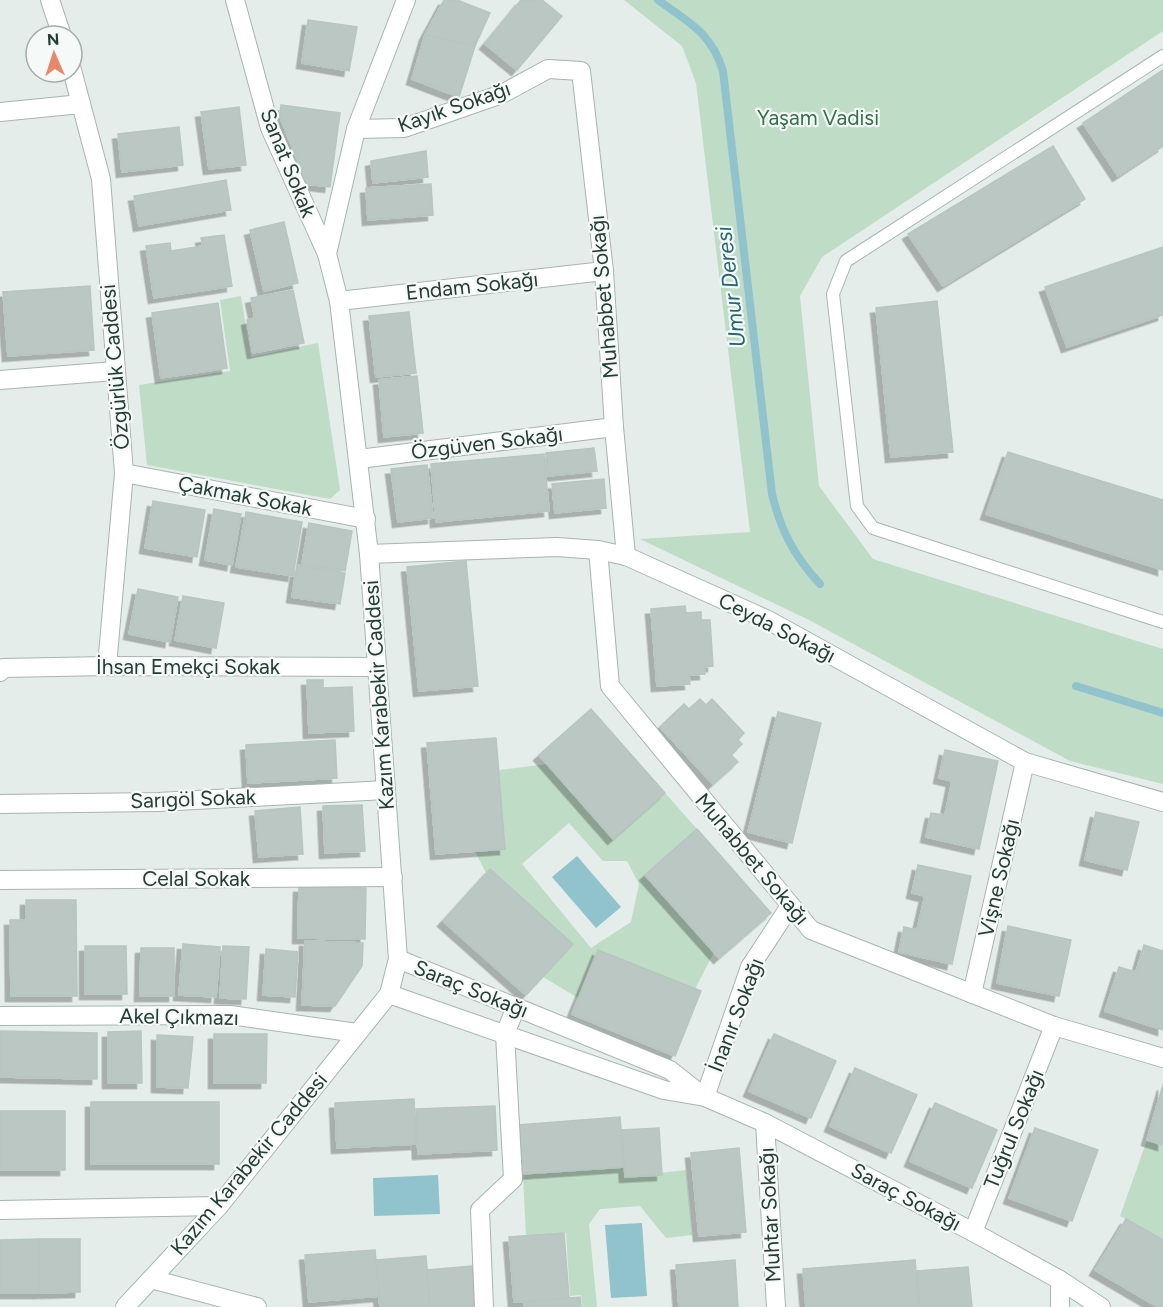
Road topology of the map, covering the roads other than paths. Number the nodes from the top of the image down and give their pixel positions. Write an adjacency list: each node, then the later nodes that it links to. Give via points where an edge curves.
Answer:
1 (50, 0): 4 (street)
2 (235, 0): 11 (street, Sanat Sokak, via 270,128)
3 (403, 2): 10 (street, Kazım Karabekir Caddesi)
4 (58, 24)
5 (1163, 56): 23 (lane, via 846,261 834,294 856,506 873,528)
6 (548, 69): 10 (street, Kayık Sokağı, via 502,94 404,128); 12 (street, Muhabbet Sokağı, via 581,71)
7 (76, 84): 8 (street, Özgürlük Caddesi)
8 (81, 104): 9 (street); 14 (street, Özgürlük Caddesi, via 101,179)
9 (0, 112)
10 (357, 129): 11 (street, Kazım Karabekir Caddesi)
11 (327, 254): 13 (street, Kazım Karabekir Caddesi)
12 (604, 271): 13 (street, Endam Sokağı); 16 (street, Muhabbet Sokağı)
13 (339, 301): 17 (street, Kazım Karabekir Caddesi)
14 (115, 371): 15 (street); 18 (street, Özgürlük Caddesi)
15 (0, 380)
16 (615, 427): 17 (street, Özgüven Sokağı); 22 (street, Muhabbet Sokağı)
17 (359, 459): 19 (street, Kazım Karabekir Caddesi)
18 (124, 473): 19 (street, Çakmak Sokak); 24 (street, Özgürlük Caddesi)
19 (366, 519): 21 (street, Kazım Karabekir Caddesi)
20 (598, 550): 21 (street, Ceyda Sokağı, via 557,547); 22 (street, Ceyda Sokağı); 33 (street, Muhabbet Sokağı, via 610,686)
21 (369, 554): 25 (street, Kazım Karabekir Caddesi)
22 (626, 556): 27 (street, Ceyda Sokağı, via 768,620)
23 (1163, 622)
24 (106, 666): 25 (street, İhsan Emekçi Sokak); 26 (street, İhsan Emekçi Sokak, via 3,668)
25 (377, 667): 28 (street, Kazım Karabekir Caddesi)
26 (0, 672)
27 (1025, 762): 29 (street, Ceyda Sokağı); 36 (street, Vişne Sokağı)
28 (386, 790): 30 (street, Sarıgöl Sokak, via 158,802); 31 (street, Kazım Karabekir Caddesi)
29 (1163, 802)
30 (0, 804)
31 (393, 877): 32 (street, Celal Sokak); 34 (street, Kazım Karabekir Caddesi)
32 (0, 880)
33 (790, 906): 36 (street, Muhabbet Sokağı, via 811,930); 43 (street, İnanır Sokağı, via 750,967)
34 (398, 959): 35 (street, Kazım Karabekir Caddesi); 37 (street, Saraç Sokağı)
35 (389, 994): 40 (street, Kazım Karabekir Caddesi); 41 (street, Saraç Sokağı)
36 (972, 994): 39 (street, Muhabbet Sokağı)
37 (516, 1007): 41 (street); 43 (street, Saraç Sokağı, via 670,1070)
38 (0, 1016): 40 (street, Akel Çıkmazı, via 230,1015)
39 (1054, 1026): 42 (street, Muhabbet Sokağı); 47 (street, Tuğrul Sokağı)
40 (357, 1032): 45 (street, Kazım Karabekir Caddesi)
41 (505, 1034): 43 (street, Saraç Sokağı, via 664,1090); 52 (street, via 513,1179 480,1210)
42 (1163, 1058)
43 (705, 1097): 44 (street, Saraç Sokağı)
44 (765, 1123): 47 (street, Saraç Sokağı); 53 (street, Muhtar Sokağı)
45 (219, 1206): 46 (street); 48 (street, Kazım Karabekir Caddesi)
46 (0, 1210)
47 (973, 1232): 49 (street, Saraç Sokağı)
48 (151, 1279): 50 (street, Kazım Karabekir Caddesi); 51 (street)
49 (1060, 1280): 54 (street); 55 (street, Saraç Sokağı)
50 (125, 1307)
51 (257, 1307)
52 (484, 1307)
53 (776, 1307)
54 (1060, 1307)
55 (1101, 1307)

